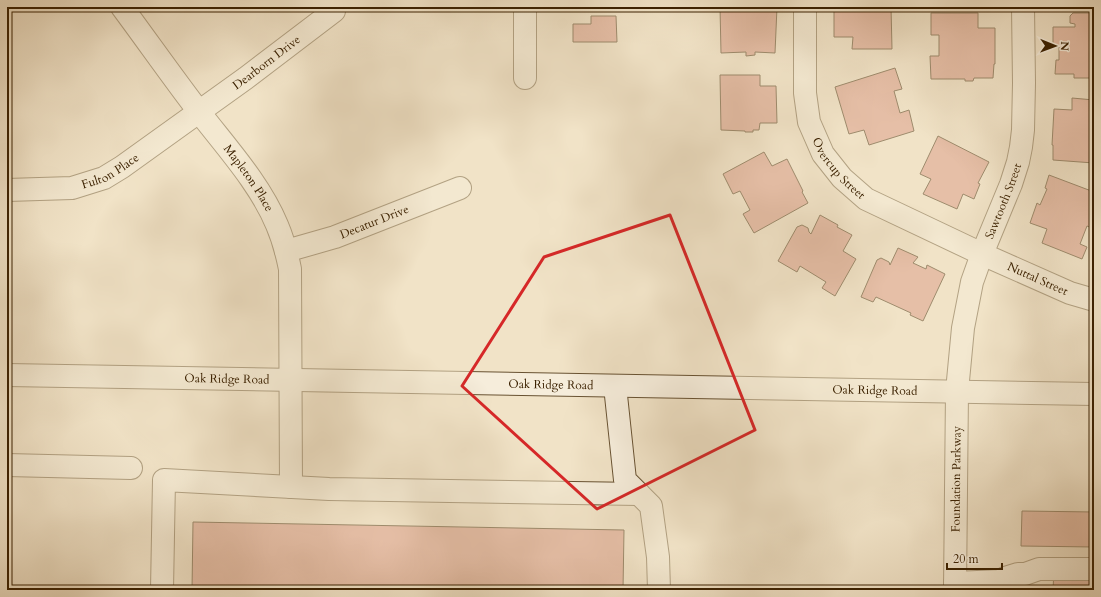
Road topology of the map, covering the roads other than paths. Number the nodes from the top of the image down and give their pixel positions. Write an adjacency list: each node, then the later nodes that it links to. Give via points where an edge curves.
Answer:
1 (122, 7): 7 (street, Mapleton Place)
2 (526, 7): 6 (street)
3 (805, 7): 11 (street, Overcup Street, via 805,93 809,122 823,154 842,178 866,199)
4 (1023, 7): 11 (street, Sawtooth Street, via 1024,83 1021,147 1011,184)
5 (334, 11): 7 (street, Dearborn Drive)
6 (525, 78)
7 (198, 111): 9 (street, Fulton Place, via 104,178 72,188); 10 (street, Mapleton Place, via 248,175 277,225)
8 (460, 188): 10 (street, Decatur Drive, via 335,237)
9 (7, 190)
10 (286, 251): 14 (street, Mapleton Place, via 290,269)
11 (982, 254): 12 (street, Nuttal Street, via 1070,293); 16 (street, Sawtooth Street, via 972,282 963,328)
12 (1094, 300)
13 (7, 375): 14 (street, Oak Ridge Road)
14 (289, 381): 15 (street, Oak Ridge Road); 20 (street, Mapleton Place)
15 (615, 386): 16 (street, Oak Ridge Road); 21 (street, via 625,480)
16 (958, 391): 17 (street, Oak Ridge Road); 24 (street, Foundation Parkway)
17 (1094, 394)
18 (7, 466): 19 (street)
19 (131, 468)
20 (291, 487): 21 (street); 25 (street, via 164,480)
21 (639, 494): 26 (street, via 651,506 658,557)
22 (1094, 568): 23 (street, via 1039,569 1005,578)
23 (1007, 585): 24 (street)
24 (955, 587)
25 (162, 590)
26 (659, 590)

